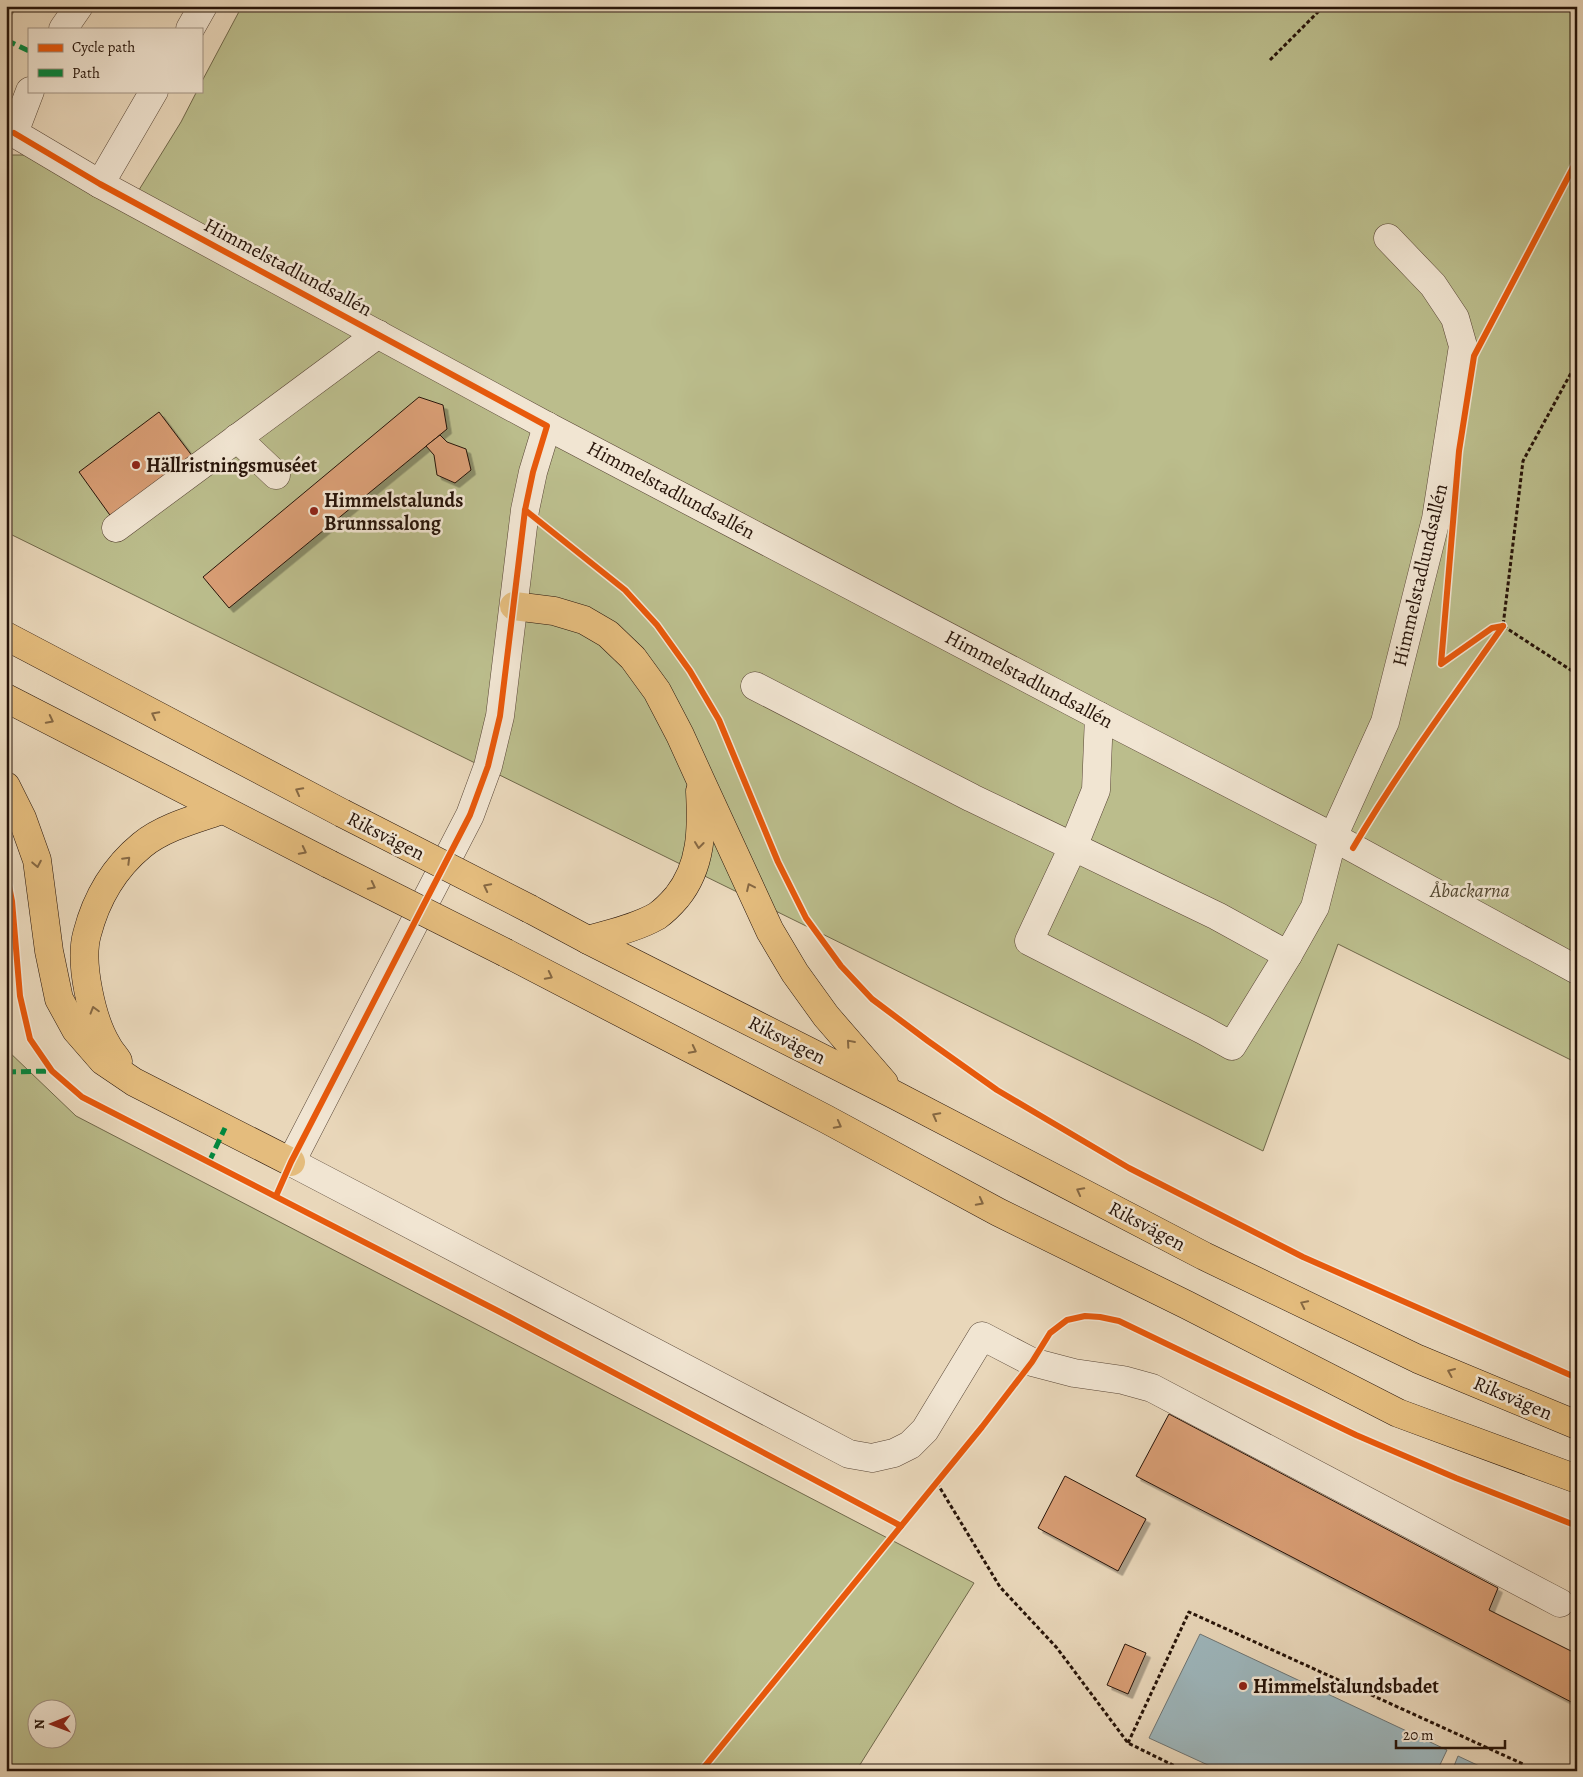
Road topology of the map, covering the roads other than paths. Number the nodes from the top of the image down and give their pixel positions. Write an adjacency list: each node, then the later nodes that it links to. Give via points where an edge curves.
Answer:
1 (79, 6): 3 (street)
2 (203, 6): 4 (street)
3 (64, 28)
4 (191, 28)
5 (30, 92): 7 (street, Himmelstadlundsallén, via 14,133)
6 (153, 92): 7 (street)
7 (100, 184): 9 (street, Himmelstadlundsallén)
8 (1388, 238): 22 (street, Himmelstadlundsallén, via 1433,285 1455,318 1463,346 1436,518 1384,722)
9 (378, 334): 10 (street, Himmelstadlundsallén); 11 (street)
10 (548, 426): 14 (street, via 532,472); 18 (street, Himmelstadlundsallén)
11 (237, 438): 12 (street); 13 (street)
12 (276, 475)
13 (116, 528)
14 (514, 606): 19 (highway, via 554,611 584,620 608,634 633,658 657,691); 29 (street, via 500,716 488,766 470,815)
15 (6, 636): 24 (highway, Riksvägen, one-way to 15, bridge)
16 (755, 686): 23 (street)
17 (6, 698): 21 (highway, one-way to 21)
18 (1099, 716): 22 (street, Himmelstadlundsallén); 23 (street, via 1096,790)
19 (700, 780): 24 (highway, one-way to 24, via 702,824 698,853 687,884 659,915 636,926); 28 (highway, one-way to 19, via 826,1016 795,973 770,931)
20 (6, 786): 27 (highway, one-way to 27, via 37,860 59,999 76,1030 103,1061)
21 (222, 810): 27 (highway, one-way to 21, via 107,1045 94,1012 85,970 86,936 101,893 123,863 144,844 179,824); 31 (highway, one-way to 31, bridge, via 506,953 998,1212 1398,1412)
22 (1333, 837): 25 (street, Himmelstadlundsallén, via 1315,907); 26 (street, Himmelstadlundsallén)
23 (1072, 846): 25 (street); 25 (street, Himmelstadlundsallén, via 1029,941 1232,1046)
24 (588, 940): 28 (highway, Riksvägen)
25 (1288, 955)
26 (1577, 970)
27 (134, 1082): 29 (highway)
28 (893, 1094): 30 (highway, Riksvägen, one-way to 28, via 1418,1359 1204,1256)
29 (291, 1162): 32 (street, via 849,1454 872,1458 910,1446 925,1430 982,1336 1032,1362 1152,1388)
30 (1577, 1425)
31 (1577, 1479)
32 (1560, 1603)

